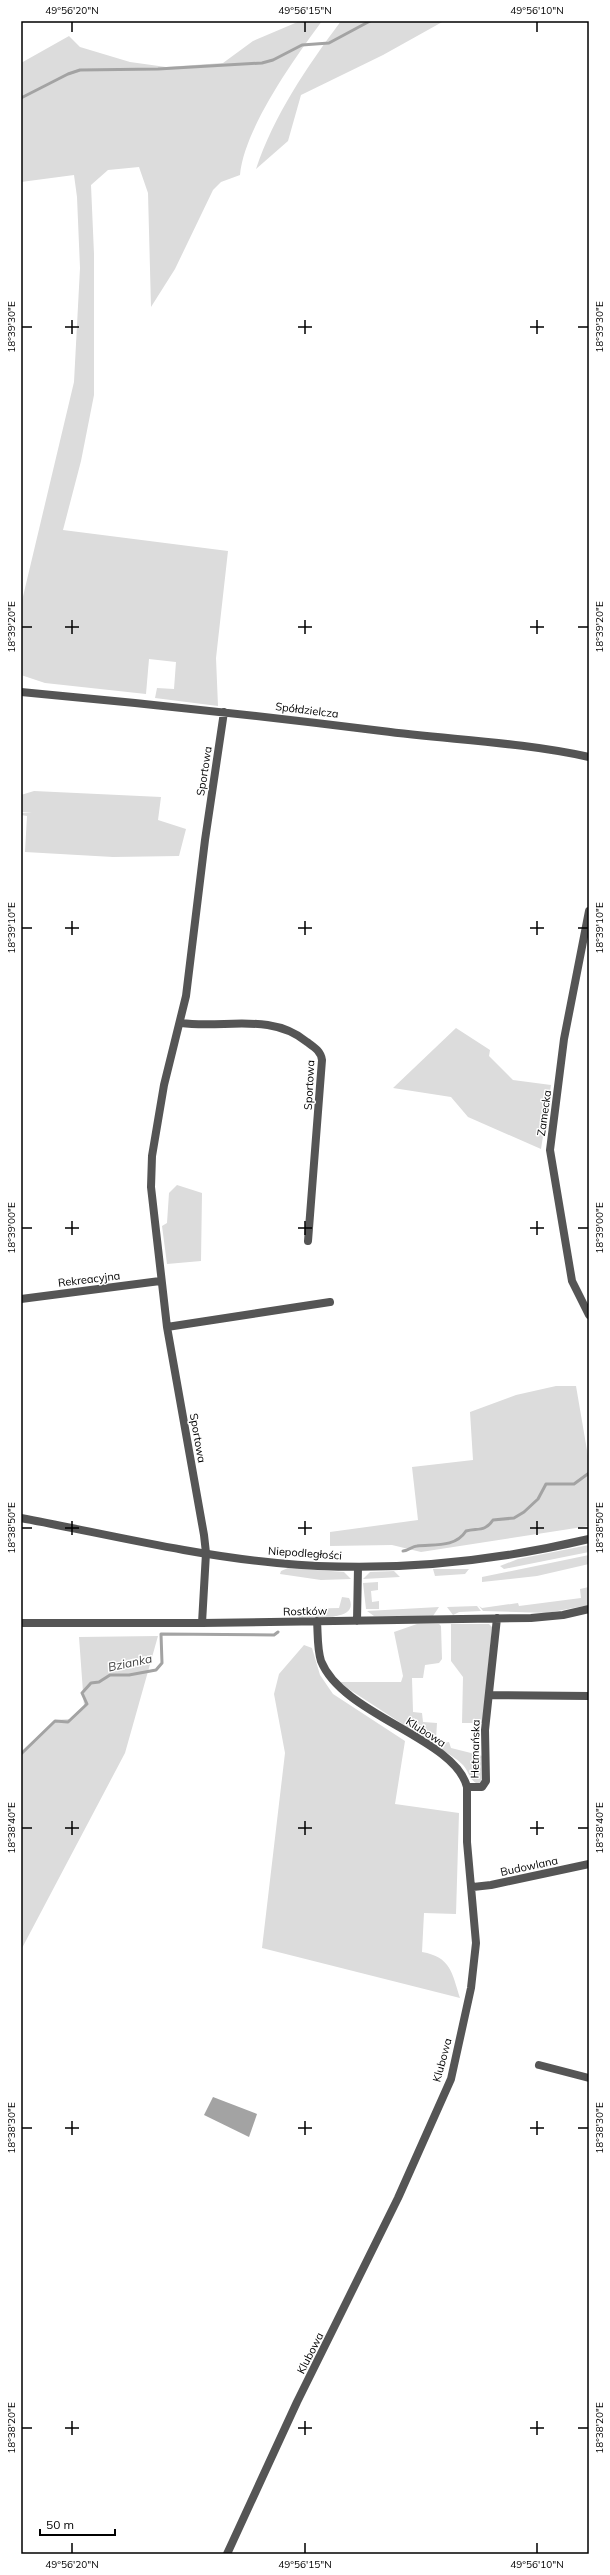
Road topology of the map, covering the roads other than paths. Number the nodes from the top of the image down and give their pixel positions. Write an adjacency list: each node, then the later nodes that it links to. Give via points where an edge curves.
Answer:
1 (21, 692): 2 (street, Spółdzielcza)
2 (224, 712): 3 (street, Spółdzielcza, via 499,742); 5 (street, Sportowa)
3 (589, 757)
4 (589, 911): 10 (street, Zamecka, via 566,1032 550,1150 572,1281)
5 (181, 1023): 6 (street, Sportowa, via 207,1026 242,1023 277,1025 297,1033 320,1054 322,1060); 7 (street, Sportowa, via 164,1085 152,1156 151,1187)
6 (308, 1241)
7 (160, 1281): 8 (street, Rekreacyjna); 11 (street, Sportowa)
8 (21, 1299)
9 (330, 1302): 11 (street)
10 (589, 1315)
11 (167, 1327): 14 (street, Sportowa)
12 (21, 1518): 14 (street, Niepodległości)
13 (589, 1540): 15 (street, Niepodległości, via 482,1559)
14 (206, 1553): 15 (street, Niepodległości, via 277,1563); 21 (street, Sportowa)
15 (358, 1567): 19 (street)
16 (589, 1609): 17 (street, Rostków, via 552,1616)
17 (497, 1618): 19 (street, Rostków); 22 (street, Hetmańska)
18 (317, 1621): 19 (street, Rostków); 21 (street, Rostków); 24 (street, Klubowa, via 318,1650 332,1680 362,1704 453,1762 460,1769)
19 (357, 1621)
20 (21, 1623): 21 (street, Rostków)
21 (202, 1623)
22 (489, 1695): 23 (street); 24 (street, Hetmańska, via 485,1730 485,1785 478,1788)
23 (589, 1696)
24 (467, 1787): 26 (street, Klubowa, via 467,1842)
25 (589, 1864): 26 (street, Budowlana)
26 (472, 1887): 29 (street, Klubowa, via 476,1918 475,1962 451,2078 394,2205 297,2402)
27 (539, 2065): 28 (street)
28 (589, 2078)
29 (227, 2554)

